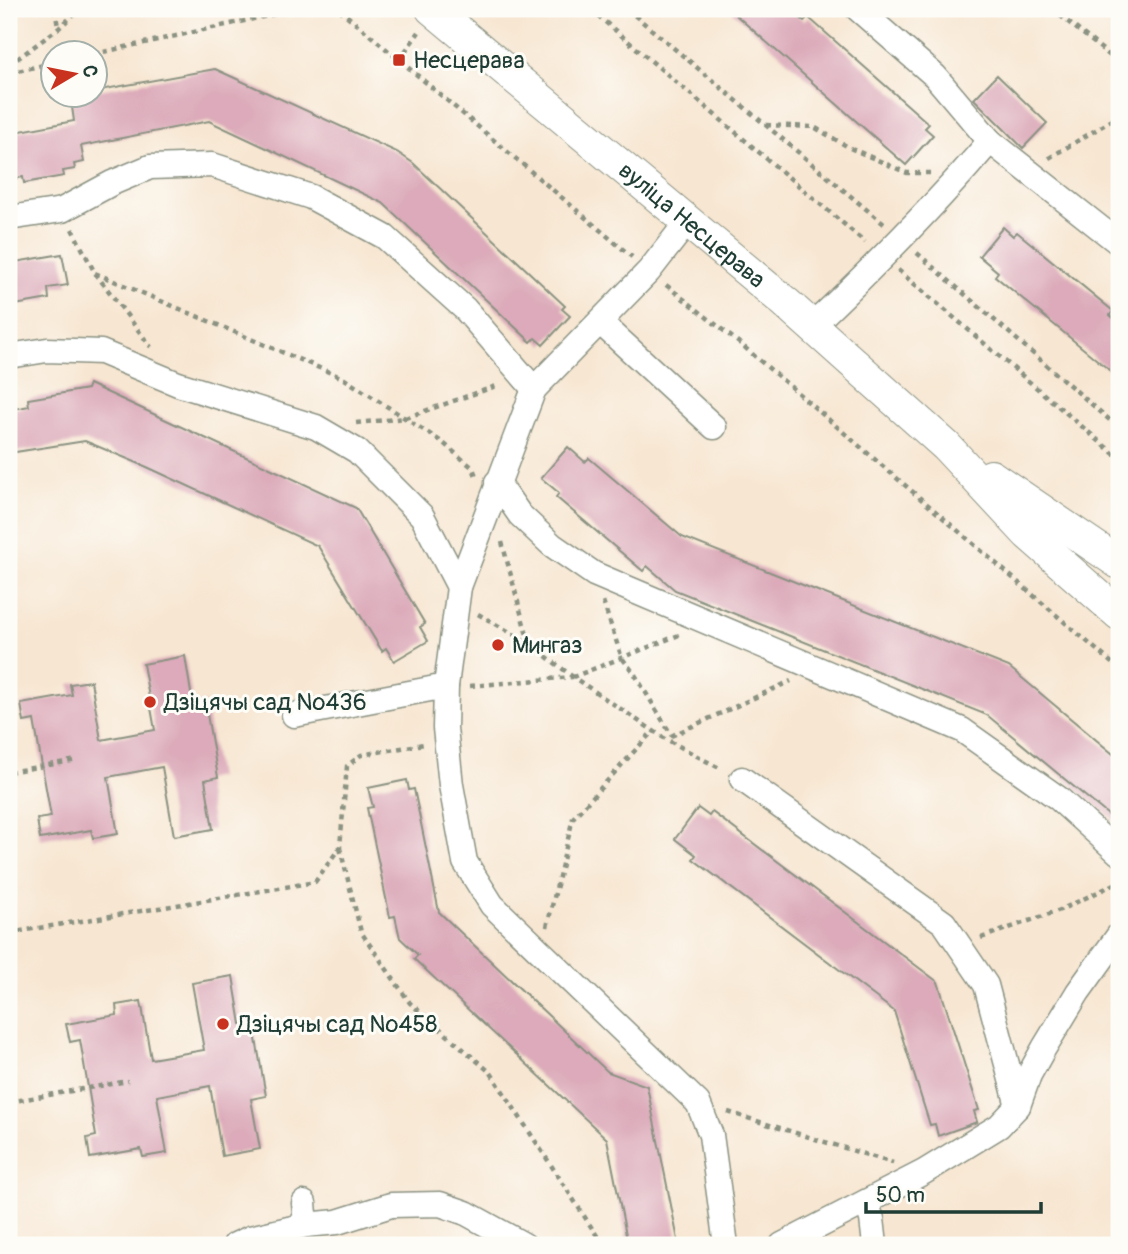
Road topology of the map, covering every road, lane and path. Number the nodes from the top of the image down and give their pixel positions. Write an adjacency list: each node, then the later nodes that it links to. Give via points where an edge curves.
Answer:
1 (55, 9): 10 (path)
2 (79, 9): 10 (path)
3 (299, 9): 11 (path)
4 (339, 9): 12 (path)
5 (590, 9): 27 (path)
6 (627, 9): 18 (path)
7 (858, 9): 19 (lane, via 935,76)
8 (1052, 9): 13 (path)
9 (433, 10): 12 (path); 24 (main road, вуліца Несцерава)
10 (59, 28): 14 (path)
11 (108, 51)
12 (399, 60): 28 (path)
13 (1119, 63)
14 (9, 65)
15 (38, 66): 16 (path)
16 (9, 73)
17 (1119, 116): 20 (path)
18 (765, 125): 21 (path, via 814,127 906,173); 25 (path)
19 (990, 141): 20 (lane); 21 (lane)
20 (1027, 171): 26 (lane)
21 (964, 172): 25 (lane)
22 (62, 210): 23 (lane); 29 (path); 34 (lane, via 150,167 212,165 311,197 385,237 465,309)
23 (9, 218)
24 (688, 221): 28 (lane); 31 (main road, вуліца Несцерава)
25 (901, 239): 27 (lane); 38 (path)
26 (1119, 243)
27 (881, 256): 31 (lane); 40 (path)
28 (649, 271): 30 (lane); 50 (path)
29 (96, 273): 32 (path); 35 (path, via 343,378)
30 (600, 322): 34 (lane); 36 (lane)
31 (812, 326): 39 (main road, вуліца Несцерава)
32 (153, 351)
33 (9, 356): 37 (lane, via 47,350 101,352 178,384)
34 (529, 383): 35 (path); 41 (lane, via 522,424)
35 (405, 418): 37 (path); 42 (path, via 473,468)
36 (714, 426)
37 (316, 427): 45 (lane, via 357,451 422,516)
38 (1119, 428)
39 (946, 446): 43 (main road); 46 (main road, via 1028,534)
40 (1119, 458)
41 (498, 482): 42 (lane); 44 (lane, via 520,515 552,545)
42 (489, 510): 45 (lane); 48 (path, via 497,524)
43 (1119, 563)
44 (594, 574): 47 (lane); 49 (path)
45 (459, 587): 48 (path, via 466,607); 53 (lane)
46 (1119, 614)
47 (706, 624): 49 (path); 51 (lane)
48 (528, 643): 52 (path)
49 (622, 659): 52 (path); 56 (path)
50 (1119, 668)
51 (817, 669): 56 (path); 63 (lane, via 961,730 1058,798)
52 (573, 677): 53 (path); 55 (path)
53 (446, 686): 54 (lane); 58 (lane)
54 (294, 715)
55 (653, 731): 57 (path); 68 (path, via 573,818)
56 (672, 736): 57 (path)
57 (664, 738): 61 (path)
58 (446, 741): 62 (path, via 361,755 347,765); 68 (lane, via 465,862 492,905)
59 (77, 760): 60 (path)
60 (9, 772)
61 (742, 779): 67 (lane, via 944,923)
62 (340, 847): 65 (path, via 315,882); 78 (path, via 361,932 410,1003 491,1073)
63 (1119, 853)
64 (1119, 882): 67 (path, via 1060,910)
65 (9, 933)
66 (1119, 935): 72 (lane, via 1044,1048)
67 (960, 945): 72 (lane, via 986,985)
68 (540, 953): 71 (lane)
69 (128, 1082): 70 (path)
70 (9, 1102)
71 (698, 1103): 73 (path); 79 (lane, via 711,1135)
72 (1018, 1106): 73 (lane, via 981,1139)
73 (924, 1172): 74 (lane)
74 (866, 1202): 80 (lane); 81 (lane)
75 (339, 1234): 76 (lane, via 305,1214); 77 (lane, via 391,1205 440,1204)
76 (235, 1245)
77 (524, 1245)
78 (603, 1245)
79 (726, 1245)
80 (782, 1245)
81 (874, 1245)
82 (986, 1245): 83 (path)
83 (994, 1245)

